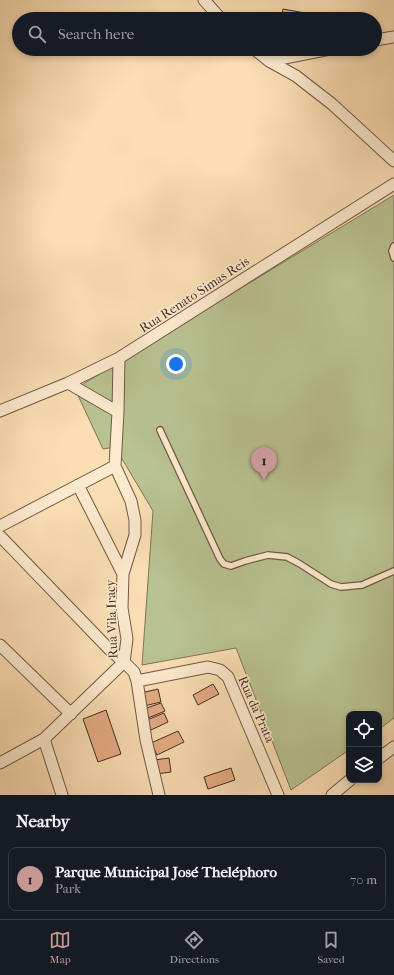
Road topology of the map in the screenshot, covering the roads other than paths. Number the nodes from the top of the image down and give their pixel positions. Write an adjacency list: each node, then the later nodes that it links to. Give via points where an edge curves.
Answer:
1 (204, 0): 2 (street)
2 (215, 12)
3 (394, 37): 4 (street)
4 (382, 39)
5 (262, 56): 7 (street)
6 (294, 56): 7 (street)
7 (268, 61): 8 (street, via 296,76 332,104)
8 (394, 162)
9 (394, 184): 12 (street, Rua Renato Simas Reis)
10 (394, 246): 11 (lane)
11 (394, 258)
12 (120, 358): 13 (street, Rua Renato Simas Reis); 15 (street)
13 (68, 383): 14 (street, Rua Renato Simas Reis); 15 (street)
14 (0, 411)
15 (118, 412): 17 (street)
16 (160, 430): 21 (lane, via 224,564 232,566 268,555 287,557 331,584 341,587 362,585)
17 (115, 466): 18 (street); 22 (street, Rua Vila Iracy, via 132,501 135,520 135,535)
18 (78, 485): 19 (street); 22 (street)
19 (0, 526)
20 (0, 536): 24 (street)
21 (394, 571)
22 (123, 574): 24 (street, Rua Vila Iracy, via 122,608 127,639)
23 (0, 645): 26 (street)
24 (124, 662): 25 (street, Rua Vila Iracy, via 134,672); 26 (street)
25 (137, 681): 33 (street, Rua Vila Iracy, via 146,740); 34 (street, Rua da Prata, via 208,667 220,670 228,677)
26 (71, 714): 27 (street)
27 (44, 739): 30 (street); 32 (street)
28 (394, 746): 29 (street)
29 (382, 756)
30 (0, 763)
31 (346, 783): 35 (street)
32 (62, 795)
33 (159, 795)
34 (278, 795)
35 (332, 795)

